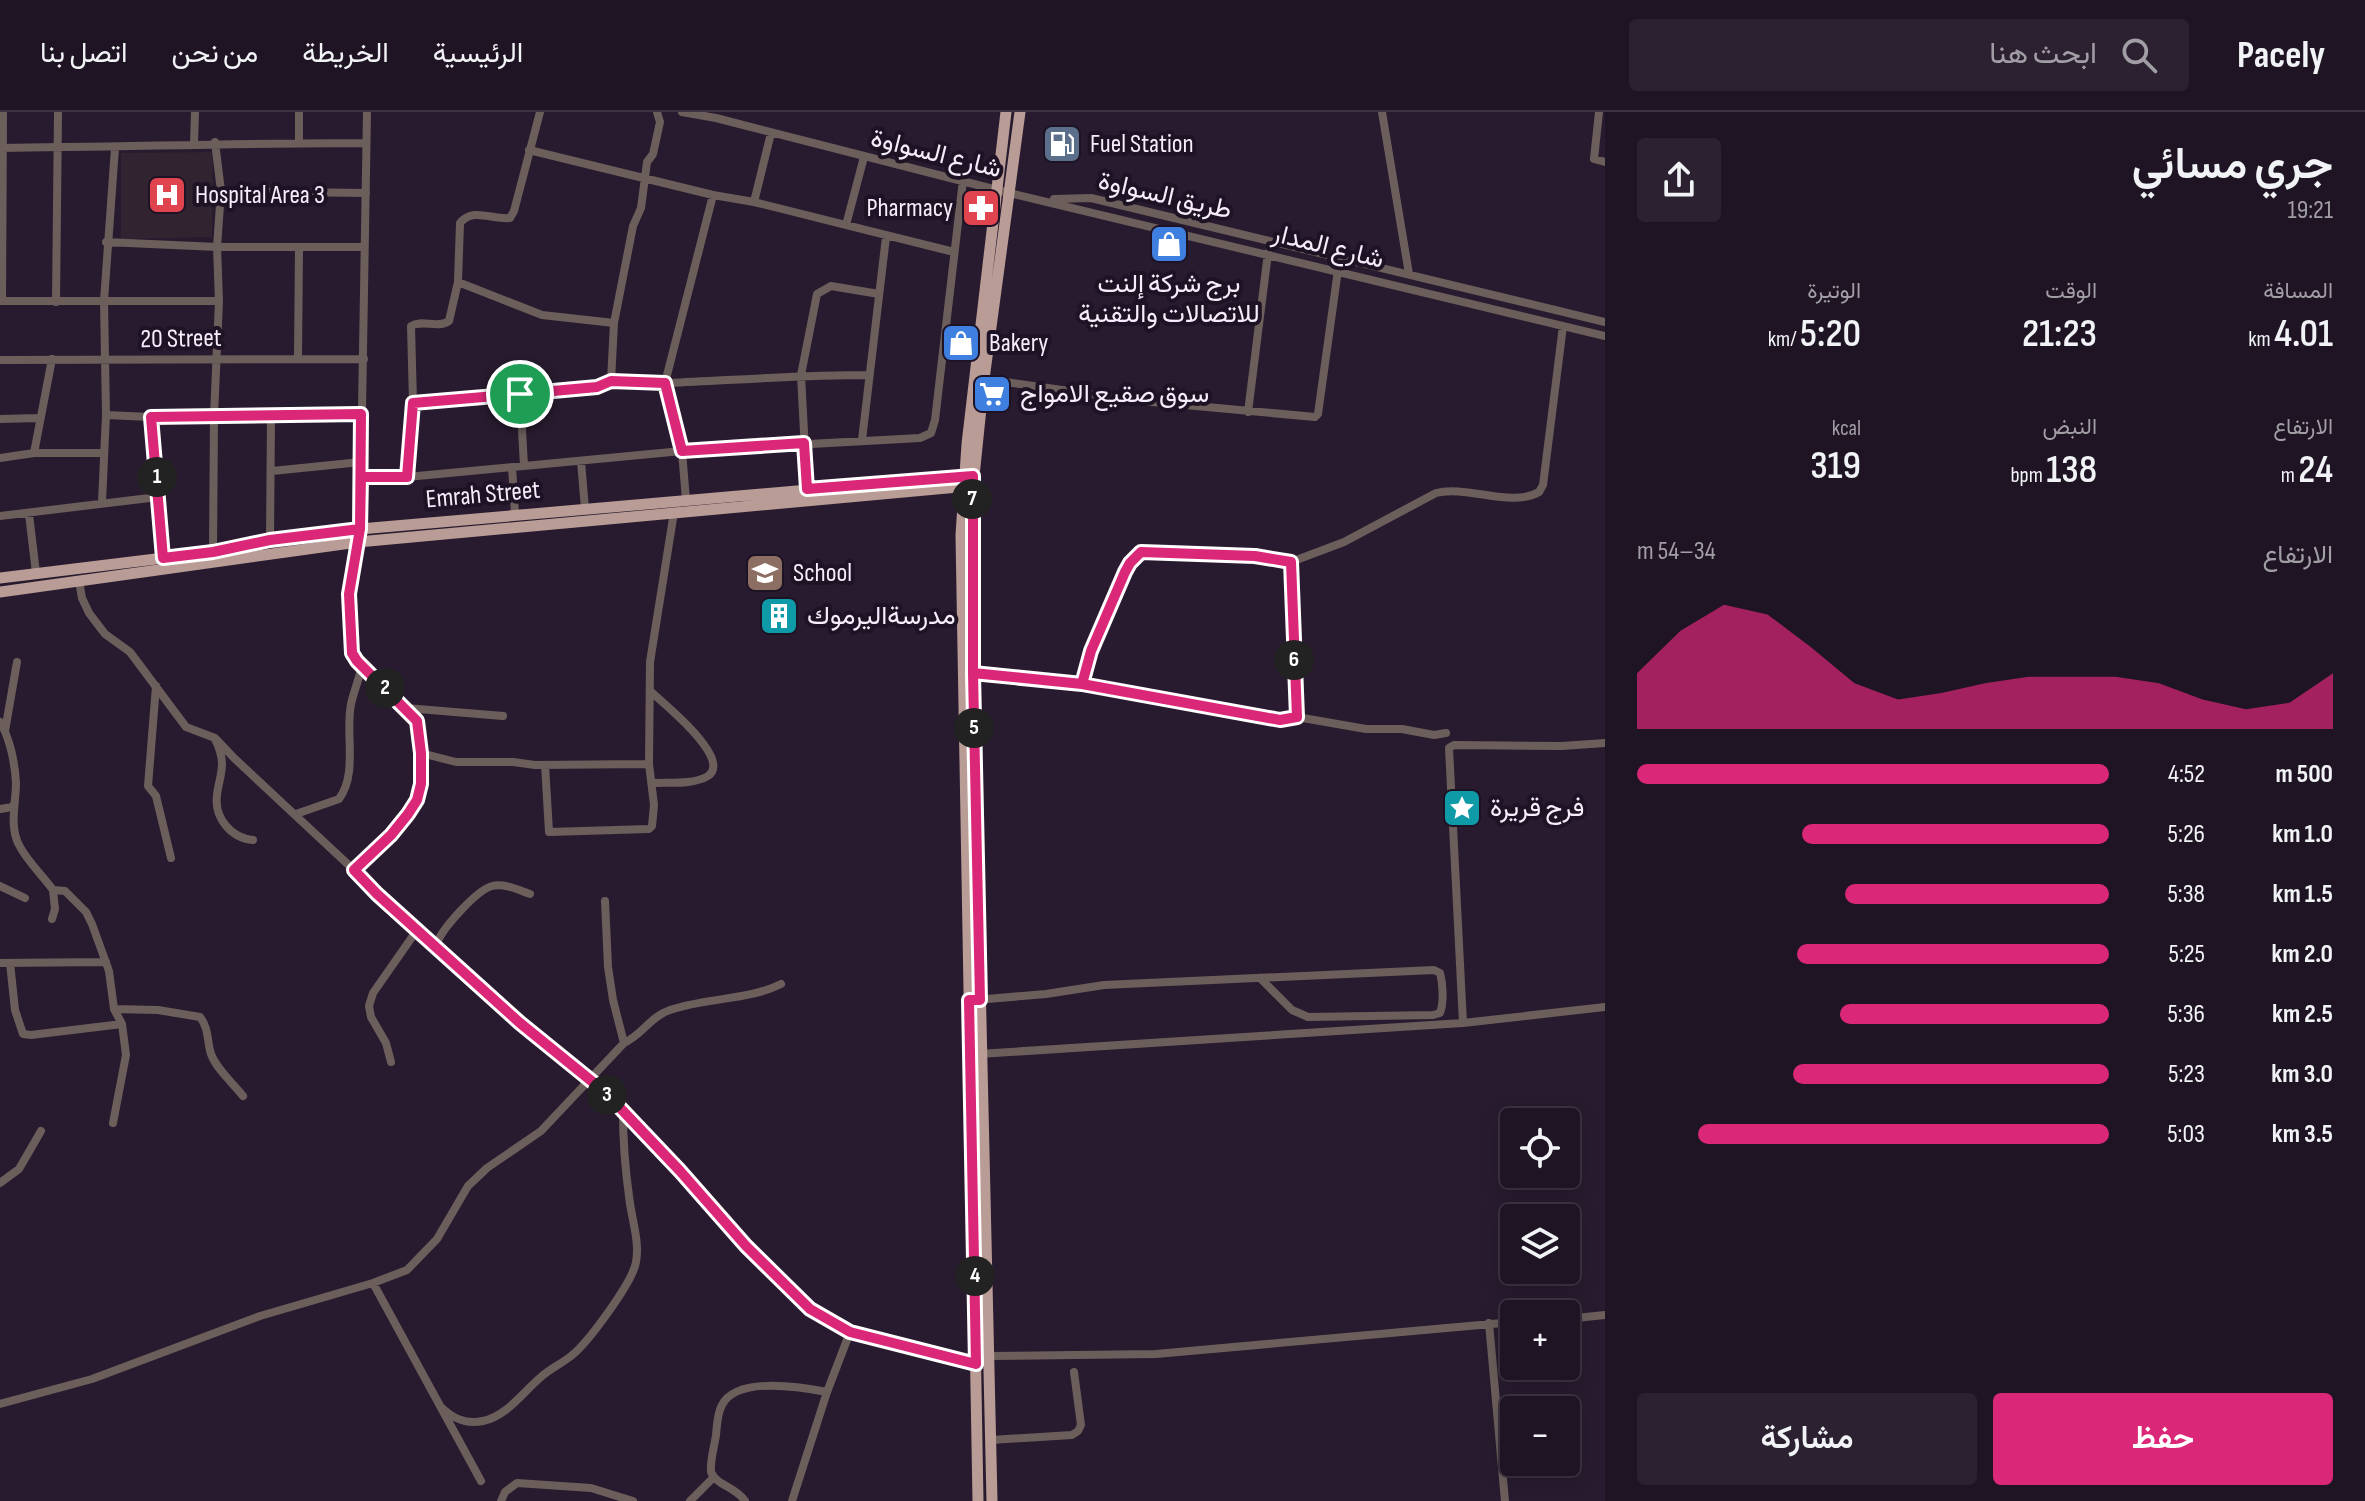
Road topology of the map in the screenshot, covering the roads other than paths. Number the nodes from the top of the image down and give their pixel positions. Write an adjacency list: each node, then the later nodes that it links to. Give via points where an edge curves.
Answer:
1 (3, 112): 19 (street)
2 (58, 112): 20 (street)
3 (195, 112): 18 (street)
4 (299, 112): 16 (street)
5 (367, 112): 17 (street)
6 (540, 112): 22 (street)
7 (657, 112): 25 (street, via 660,122)
8 (682, 112): 13 (street, شارع السواوة)
9 (1006, 112): 28 (main road)
10 (1020, 112): 28 (main road)
11 (1382, 112): 42 (street)
12 (1599, 112): 24 (street, via 1594,159)
13 (716, 115): 14 (street, شارع السواوة)
14 (771, 133): 23 (street, شارع السواوة); 32 (street)
15 (215, 142): 16 (street); 18 (street); 27 (street)
16 (299, 143): 17 (street)
17 (366, 143): 29 (street)
18 (194, 144): 21 (street)
19 (1, 148): 20 (street); 45 (street)
20 (59, 148): 21 (street); 48 (street)
21 (115, 148): 35 (street)
22 (529, 150): 25 (street); 43 (street, via 510,218 473,214 460,223)
23 (864, 157): 26 (street, شارع السواوة); 33 (street)
24 (1605, 162)
25 (646, 176): 30 (street); 50 (street)
26 (963, 180): 28 (street, شارع السواوة); 39 (street)
27 (221, 191): 29 (street); 36 (street)
28 (1003, 191): 31 (street, شارع السواوة); 61 (main road); 87 (main road)
29 (366, 193): 37 (street)
30 (713, 195): 32 (street); 63 (street)
31 (1041, 199): 40 (street, شارع المدار); 42 (street, طريق السواوة, via 1091,198)
32 (754, 202): 33 (street)
33 (846, 225): 34 (street)
34 (886, 237): 39 (street); 44 (street)
35 (106, 242): 36 (street); 46 (street)
36 (217, 247): 38 (street); 47 (street)
37 (363, 247): 38 (street); 56 (street)
38 (299, 248): 54 (street)
39 (954, 252): 74 (street, via 931,433)
40 (1268, 253): 41 (street, شارع المدار); 66 (street)
41 (1338, 270): 51 (street, شارع المدار); 66 (street, via 1318,414)
42 (1409, 274): 49 (street, طريق السواوة)
43 (458, 282): 50 (street, via 542,315); 65 (street, via 447,323 411,326)
44 (879, 294): 59 (street, via 831,286 817,294); 60 (street)
45 (1, 301): 48 (street)
46 (104, 301): 47 (street); 48 (street); 58 (street)
47 (219, 301): 53 (street)
48 (56, 302)
49 (1605, 322)
50 (614, 323): 62 (street)
51 (1563, 326): 52 (street, شارع المدار); 102 (street, via 1539,492 1521,498 1436,493 1344,542)
52 (1605, 336)
53 (217, 358): 54 (street, 20 Street); 58 (street, 20 Street); 69 (street)
54 (298, 358): 56 (street, 20 Street)
55 (52, 359): 57 (street, 20 Street); 58 (street, 20 Street); 72 (street)
56 (364, 359): 67 (street)
57 (0, 360)
58 (103, 360): 68 (street)
59 (801, 375): 60 (street); 63 (street); 75 (street)
60 (868, 375): 74 (street)
61 (984, 379): 66 (street); 87 (main road)
62 (611, 381): 63 (street); 64 (street)
63 (665, 383): 76 (street)
64 (520, 394): 65 (street); 82 (street)
65 (413, 403): 86 (street)
66 (1248, 412)
67 (361, 414): 70 (street); 81 (street)
68 (106, 415): 71 (street); 78 (street)
69 (214, 416): 70 (street); 71 (street); 100 (street)
70 (271, 416): 84 (street)
71 (151, 417): 89 (street)
72 (39, 418): 73 (street); 77 (street)
73 (0, 419)
74 (862, 440): 75 (street)
75 (804, 443): 76 (street); 88 (street)
76 (682, 451): 80 (street); 90 (street)
77 (34, 453): 78 (street); 79 (street)
78 (103, 453): 91 (street)
79 (0, 458)
80 (581, 461): 82 (street); 92 (street)
81 (361, 462): 84 (street); 85 (street)
82 (524, 466): 83 (street)
83 (512, 467): 86 (street); 95 (street)
84 (272, 471): 98 (street)
85 (361, 477): 86 (street); 97 (street)
86 (407, 477)
87 (968, 481): 88 (main road, Emrah Street); 93 (main road, Emrah Street); 109 (main road, via 960,584)
88 (807, 489): 90 (main road, Emrah Street)
89 (158, 497): 91 (street); 101 (street)
90 (686, 500): 92 (main road, Emrah Street)
91 (102, 502): 94 (street)
92 (585, 509): 95 (main road, Emrah Street)
93 (674, 512): 99 (main road, Emrah Street); 112 (street, via 653,638)
94 (29, 514): 96 (street); 103 (street)
95 (515, 514): 97 (main road, Emrah Street)
96 (0, 516)
97 (360, 529): 98 (main road, Emrah Street); 99 (street)
98 (270, 540): 100 (main road, Emrah Street)
99 (358, 542): 105 (main road, Emrah Street); 108 (street, via 349,594 352,653)
100 (213, 552): 101 (main road, Emrah Street)
101 (163, 558): 103 (main road, Emrah Street)
102 (1291, 562): 110 (street, via 1141,552 1125,572); 115 (street)
103 (36, 573): 104 (main road, Emrah Street)
104 (0, 578)
105 (79, 581): 106 (main road, Emrah Street); 111 (street, via 89,613)
106 (0, 592)
107 (17, 662): 116 (street)
108 (362, 666): 113 (street); 126 (street, via 351,704 342,796)
109 (967, 673): 110 (street); 143 (main road)
110 (1082, 684): 115 (street, via 1280,720)
111 (156, 685): 118 (street, via 186,727); 128 (street, via 148,786 156,796)
112 (650, 691): 121 (street); 123 (street, via 701,739 714,761 708,776 698,780)
113 (405, 708): 114 (street); 120 (street, via 417,721)
114 (503, 716)
115 (1297, 717): 117 (street, via 1366,729)
116 (3, 726): 124 (street, via 16,784)
117 (1446, 733)
118 (215, 738): 126 (street); 127 (street, via 223,766 217,809 234,834)
119 (1605, 743): 146 (street, via 1449,748)
120 (421, 753): 122 (street, via 456,762); 129 (street, via 421,784 413,807)
121 (649, 764): 122 (street); 123 (street)
122 (545, 765): 123 (street, via 548,829 553,833 649,829 654,820)
123 (652, 783)
124 (14, 804): 125 (street); 131 (street, via 19,845)
125 (0, 809)
126 (296, 814): 129 (street)
127 (253, 840)
128 (171, 858)
129 (354, 870): 136 (street)
130 (0, 886): 133 (street)
131 (53, 890): 135 (street); 138 (street, via 65,891 86,912)
132 (530, 894): 137 (street, via 501,885 488,888 443,929)
133 (25, 898)
134 (605, 901): 148 (street, via 608,967)
135 (52, 919)
136 (417, 930): 137 (street); 150 (street, via 370,1001 371,1017)
137 (436, 946): 151 (street)
138 (106, 962): 140 (street); 145 (street)
139 (0, 963): 140 (street)
140 (10, 963): 147 (street, via 23,1034)
141 (1260, 978): 141 (street, via 1434,970 1442,979 1442,1007 1433,1015 1308,1017 1292,1010); 143 (street, via 1104,985)
142 (781, 984): 148 (street, via 671,1009)
143 (974, 1000): 149 (main road)
144 (1605, 1007): 146 (street)
145 (114, 1009): 147 (street); 152 (street, via 200,1017 216,1065)
146 (1463, 1023): 149 (street)
147 (122, 1024): 154 (street, via 126,1055)
148 (624, 1043): 151 (street)
149 (976, 1054): 163 (main road); 164 (main road)
150 (391, 1062)
151 (590, 1080): 153 (street); 157 (street, via 541,1131 468,1186 437,1239 407,1270)
152 (243, 1096)
153 (623, 1111): 162 (street, via 810,1309); 168 (street, via 637,1248 635,1271 626,1286 572,1356 491,1419 456,1419)
154 (113, 1123)
155 (41, 1131): 156 (street, via 19,1169)
156 (0, 1183)
157 (373, 1283): 167 (street, via 260,1316 92,1379); 168 (street)
158 (1605, 1315): 159 (street)
159 (1580, 1318)
160 (1489, 1323): 161 (street); 163 (street, via 1156,1354); 181 (street)
161 (1500, 1323)
162 (850, 1332): 164 (street); 166 (street)
163 (989, 1356): 170 (main road)
164 (976, 1364): 169 (main road)
165 (1074, 1372): 171 (street, via 1078,1431)
166 (827, 1392): 172 (street, via 770,1387 731,1394 719,1413 710,1463); 178 (street)
167 (0, 1404)
168 (440, 1406): 173 (street)
169 (976, 1427): 170 (main road); 179 (main road)
170 (990, 1427): 171 (main road)
171 (991, 1440): 180 (main road)
172 (713, 1478): 176 (street); 177 (street)
173 (481, 1481)
174 (501, 1501): 175 (street, via 517,1483 591,1488)
175 (633, 1501)
176 (690, 1501)
177 (745, 1501)
178 (792, 1501)
179 (978, 1501)
180 (992, 1501)
181 (1505, 1501)

